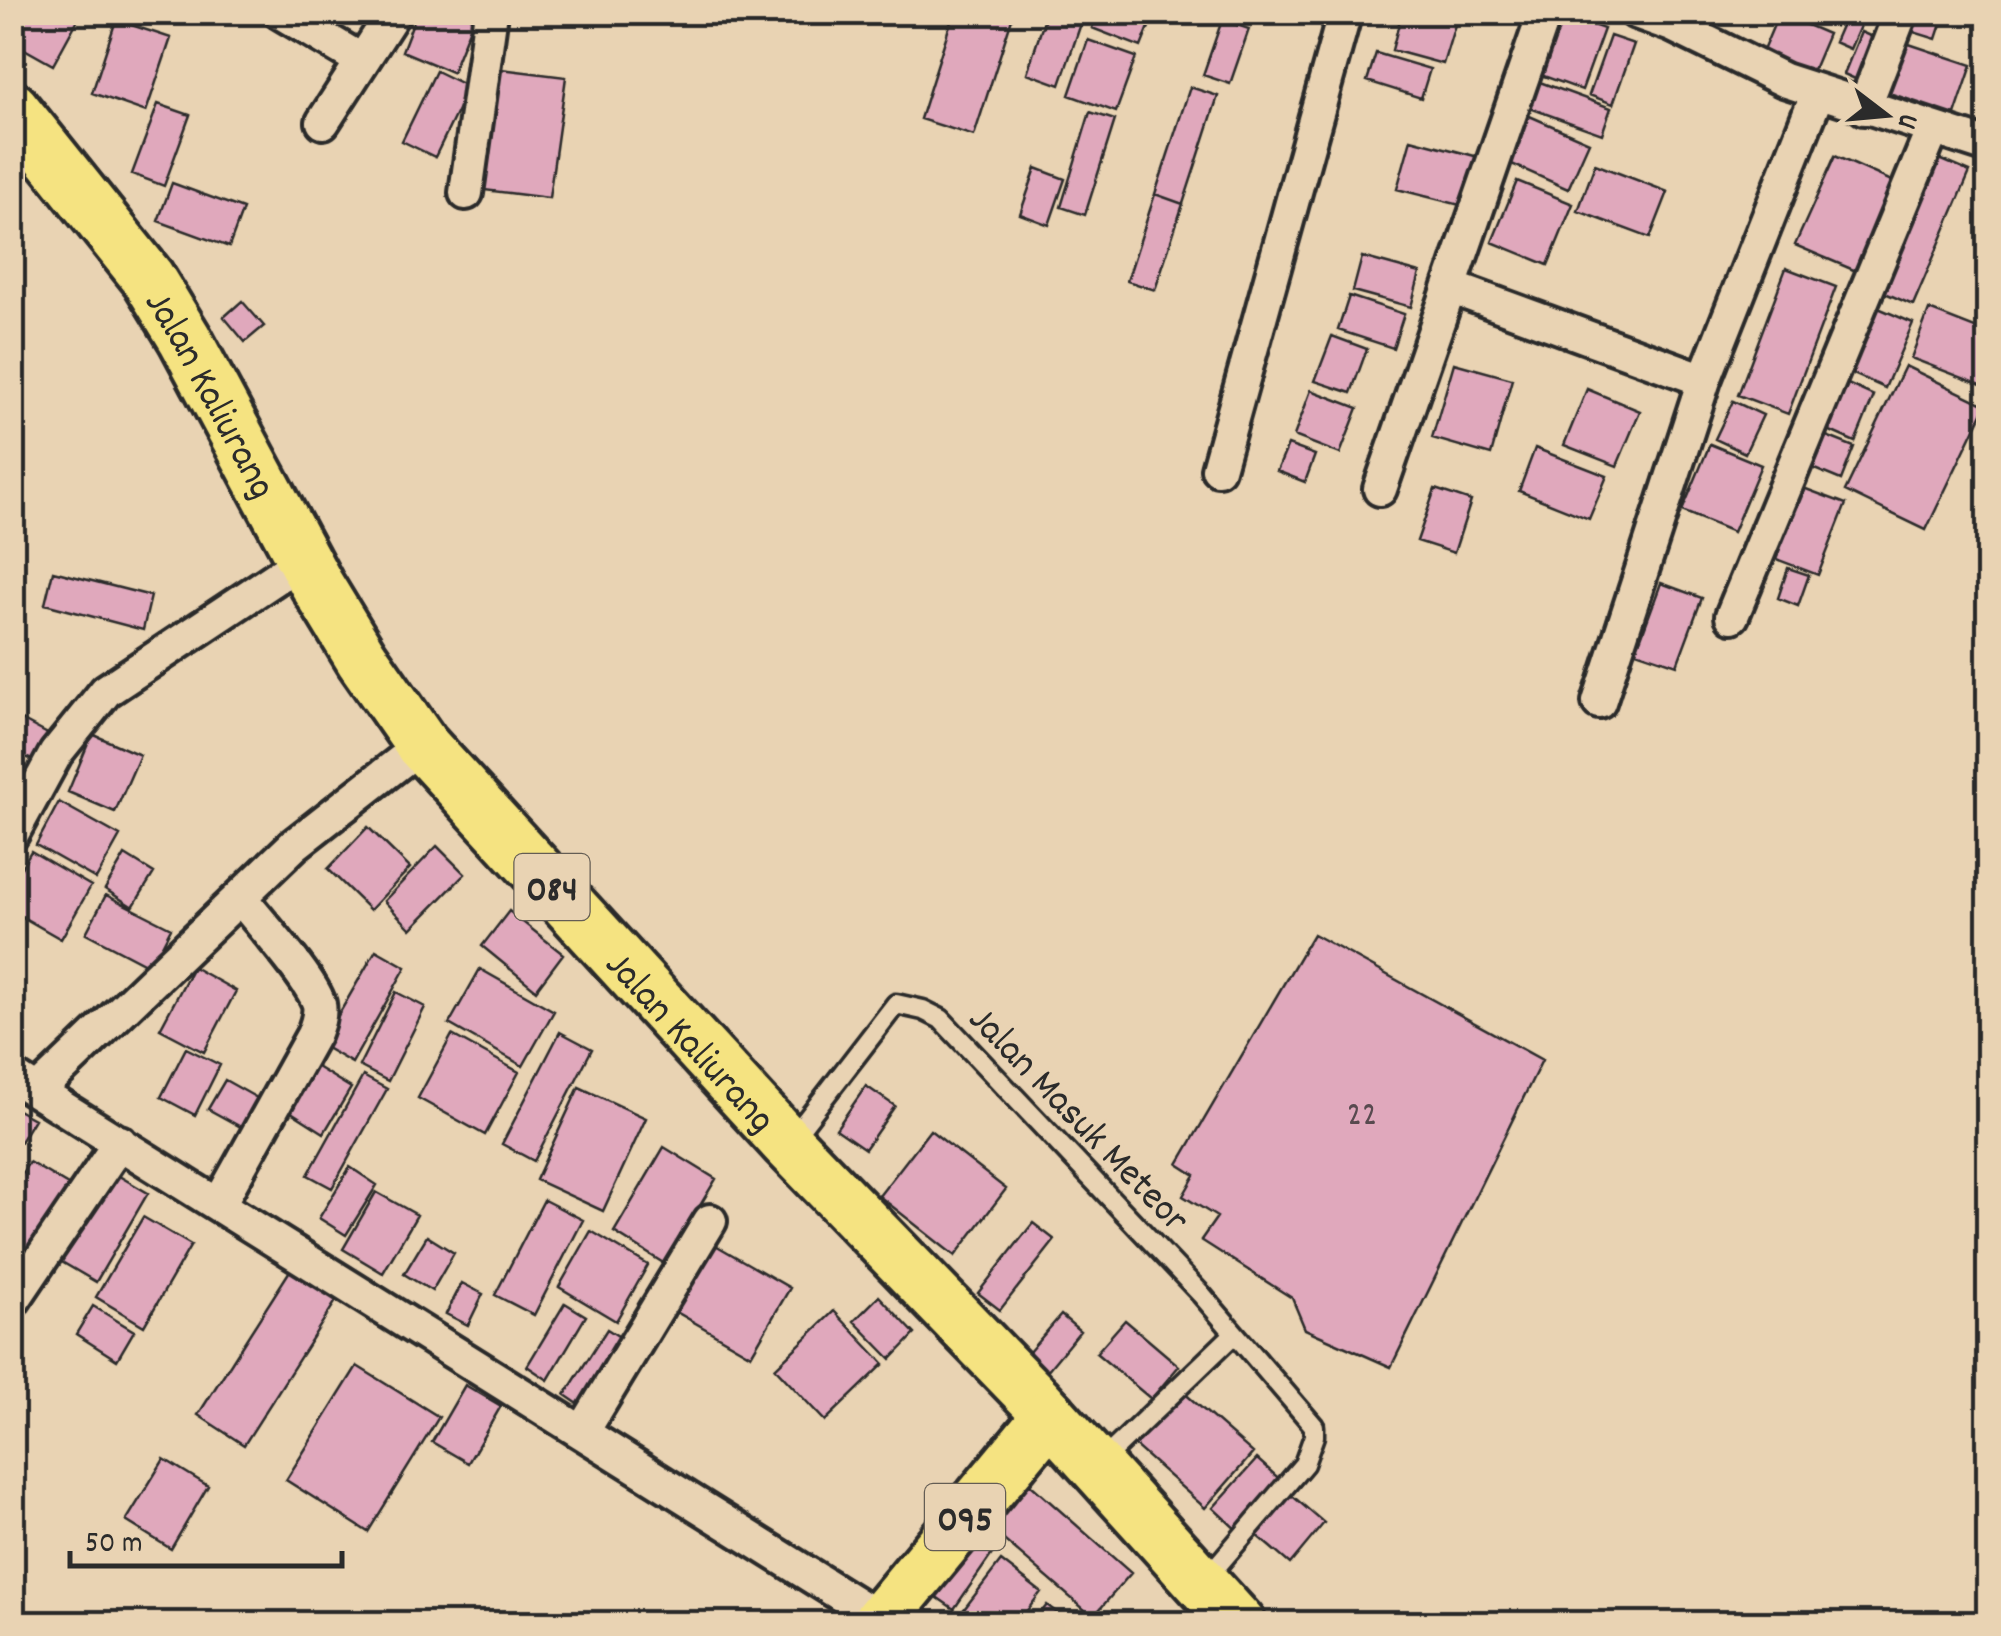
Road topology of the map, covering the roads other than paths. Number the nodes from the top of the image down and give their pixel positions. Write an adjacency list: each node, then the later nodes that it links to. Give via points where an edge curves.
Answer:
1 (280, 12): 9 (street)
2 (394, 12): 9 (street)
3 (492, 12): 17 (street)
4 (1345, 12): 20 (street)
5 (1369, 12): 16 (street)
6 (1545, 12): 18 (street)
7 (1636, 12): 10 (street)
8 (1901, 12): 12 (street)
9 (361, 60): 13 (street)
10 (1818, 92): 12 (street); 19 (street)
11 (12, 108): 22 (main road, Jalan Kaliurang / 084, via 148,278)
12 (1864, 108): 14 (street)
13 (323, 122)
14 (1933, 129): 15 (street); 23 (street)
15 (1988, 146)
16 (1329, 148)
17 (466, 193)
18 (1450, 286): 19 (street); 21 (street)
19 (1704, 380): 24 (street)
20 (1218, 469)
21 (1380, 489)
22 (303, 560): 25 (main road, Jalan Kaliurang / 084); 26 (street, via 106,691 56,753)
23 (1732, 616)
24 (1600, 702)
25 (422, 745): 27 (street, via 294,844); 30 (main road, Jalan Kaliurang / 084)
26 (12, 834)
27 (240, 897): 28 (street); 31 (street, via 303,978 319,1018)
28 (25, 1084): 29 (street)
29 (120, 1142): 31 (street); 33 (street)
30 (788, 1144): 34 (lane, Jalan Masuk Meteor, via 896,1004 923,1010 940,1020); 35 (main road, Jalan Kaliurang / 084)
31 (218, 1204): 36 (street)
32 (710, 1221): 36 (street)
33 (12, 1302)
34 (1234, 1334): 37 (lane); 38 (lane, via 1314,1426 1314,1436 1304,1464)
35 (1050, 1415): 37 (main road, Jalan Kaliurang / 084); 39 (main road, 095)
36 (583, 1431): 39 (street)
37 (1096, 1466): 38 (main road, Jalan Kaliurang / 084)
38 (1203, 1582): 40 (main road, Jalan Kaliurang / 084)
39 (879, 1621)
40 (1240, 1624)

